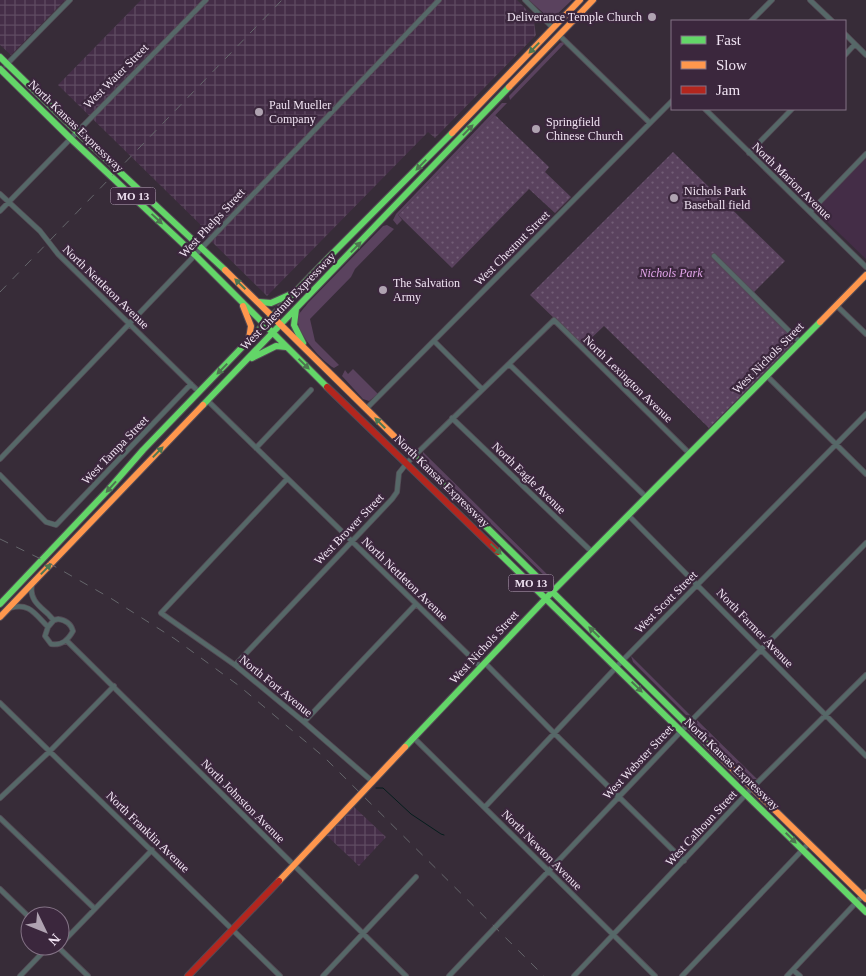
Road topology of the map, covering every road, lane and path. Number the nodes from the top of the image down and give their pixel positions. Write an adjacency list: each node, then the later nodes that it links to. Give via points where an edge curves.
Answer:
1 (70, 0): 18 (street)
2 (206, 0): 24 (street, West Water Street)
3 (439, 0): 32 (street, West Phelps Street)
4 (524, 0): 11 (street)
5 (580, 0): 11 (main road, West Chestnut Expressway)
6 (593, 0): 12 (main road, West Chestnut Expressway)
7 (772, 0): 9 (street)
8 (810, 0): 10 (street)
9 (752, 20)
10 (831, 20)
11 (553, 28): 37 (main road, West Chestnut Expressway, one-way to 37)
12 (559, 35): 23 (street); 41 (main road, West Chestnut Expressway, one-way to 12)
13 (846, 35): 14 (street)
14 (855, 44): 15 (street); 16 (street)
15 (846, 54)
16 (866, 54)
17 (0, 57): 18 (main road, North Kansas Expressway / MO 13)
18 (7, 64): 19 (street); 24 (main road, North Kansas Expressway / MO 13)
19 (0, 70): 25 (main road, North Kansas Expressway / MO 13)
20 (671, 102): 23 (street, West Chestnut Street)
21 (706, 110): 26 (street, North Marion Avenue)
22 (791, 110): 26 (street)
23 (650, 123): 49 (street, West Chestnut Street)
24 (76, 131): 25 (street, West Water Street); 32 (main road, North Kansas Expressway / MO 13)
25 (70, 138): 29 (street, West Water Street); 33 (main road, North Kansas Expressway / MO 13, one-way to 33)
26 (749, 153): 31 (street, North Marion Avenue)
27 (866, 154): 31 (street)
28 (0, 194): 29 (street, North Nettleton Avenue)
29 (8, 202): 30 (street, West Water Street); 44 (street, North Nettleton Avenue)
30 (0, 211)
31 (810, 212): 35 (street, North Marion Avenue)
32 (202, 247): 33 (street, West Phelps Street); 39 (main road, North Kansas Expressway / MO 13, one-way to 32)
33 (195, 254): 38 (main road, North Kansas Expressway / MO 13); 44 (street, West Phelps Street)
34 (714, 256): 50 (street)
35 (866, 267)
36 (866, 275): 40 (main road, West Nichols Street)
37 (295, 292): 39 (main road, via 272,303); 42 (main road, West Chestnut Expressway)
38 (236, 296): 45 (main road, North Kansas Expressway / MO 13); 51 (main road, via 251,326 252,334)
39 (258, 302): 42 (main road, North Kansas Expressway / MO 13)
40 (836, 305): 48 (street); 50 (main road, West Nichols Street)
41 (296, 308): 46 (main road, West Chestnut Expressway); 53 (main road, via 294,324)
42 (272, 316): 45 (main road, West Chestnut Expressway); 46 (main road, North Kansas Expressway / MO 13)
43 (554, 320): 55 (street, West Brower Street); 67 (street, North Lexington Avenue)
44 (130, 324): 57 (street, North Nettleton Avenue); 69 (street, West Phelps Street)
45 (264, 325): 47 (main road, North Kansas Expressway / MO 13); 51 (main road, West Chestnut Expressway)
46 (281, 325): 47 (main road, West Chestnut Expressway); 53 (main road, North Kansas Expressway / MO 13)
47 (272, 333): 52 (main road, North Kansas Expressway / MO 13); 54 (main road, West Chestnut Expressway)
48 (866, 334)
49 (434, 341): 58 (street); 62 (street, West Chestnut Street)
50 (800, 342): 56 (main road, West Nichols Street)
51 (245, 344): 60 (main road, West Chestnut Expressway, one-way to 60)
52 (286, 347): 54 (main road, via 270,348); 70 (main road, North Kansas Expressway / MO 13, one-way to 70)
53 (308, 351): 62 (main road, North Kansas Expressway / MO 13)
54 (244, 363): 61 (main road, West Chestnut Expressway)
55 (509, 364): 58 (street, West Brower Street); 74 (street)
56 (766, 376): 65 (street); 67 (main road, West Nichols Street)
57 (191, 384): 60 (street, North Nettleton Avenue); 72 (street, West Tampa Street, via 56,525 46,522)
58 (482, 389): 64 (street, West Brower Street)
59 (311, 390): 66 (street)
60 (199, 392): 83 (main road, West Chestnut Expressway, one-way to 83)
61 (208, 401): 66 (street, North Nettleton Avenue); 79 (main road, West Chestnut Expressway, one-way to 61)
62 (366, 409): 68 (main road, North Kansas Expressway / MO 13, one-way to 62)
63 (866, 414): 65 (street, West Scott Street)
64 (452, 418): 68 (street, West Brower Street); 78 (street, North Eagle Avenue)
65 (836, 445): 71 (street); 80 (street, West Scott Street)
66 (256, 448): 73 (street, North Nettleton Avenue)
67 (689, 453): 74 (main road, West Nichols Street)
68 (414, 456): 70 (street, West Brower Street); 81 (main road, North Kansas Expressway / MO 13)
69 (0, 460)
70 (407, 463): 76 (street, West Brower Street, via 398,476 395,495); 82 (main road, North Kansas Expressway / MO 13, one-way to 82)
71 (866, 474)
72 (0, 476)
73 (288, 479): 76 (street, North Nettleton Avenue); 92 (street, North Fort Avenue, via 161,613)
74 (646, 497): 75 (main road, West Nichols Street)
75 (628, 515): 78 (main road, West Nichols Street); 80 (street, North Farmer Avenue)
76 (352, 541): 84 (street, North Nettleton Avenue); 92 (street, West Brower Street)
77 (866, 543): 90 (street, West Webster Street)
78 (592, 552): 81 (main road, West Nichols Street)
79 (32, 584): 85 (main road, West Chestnut Expressway); 87 (street, via 33,599)
80 (698, 584): 90 (street, North Farmer Avenue); 91 (street, West Scott Street)
81 (552, 592): 82 (main road, West Nichols Street); 91 (main road, North Kansas Expressway / MO 13, one-way to 81)
82 (546, 598): 93 (main road, West Nichols Street); 94 (main road, North Kansas Expressway / MO 13)
83 (0, 604)
84 (416, 604): 93 (street, North Nettleton Avenue); 99 (street)
85 (8, 608): 86 (main road, West Chestnut Expressway); 88 (street, via 26,607)
86 (0, 617)
87 (54, 620): 88 (street); 89 (street, via 64,620 72,627 73,631)
88 (48, 627): 89 (street, via 45,636 51,644)
89 (66, 640): 96 (street, North Johnston Avenue)
90 (762, 650): 98 (street, North Farmer Avenue); 100 (street, West Webster Street)
91 (623, 660): 94 (street, West Scott Street); 100 (main road, North Kansas Expressway / MO 13)
92 (235, 665): 99 (street, North Fort Avenue)
93 (483, 665): 102 (street, North Nettleton Avenue); 103 (main road, West Nichols Street)
94 (616, 666): 101 (main road, North Kansas Expressway / MO 13, one-way to 101); 102 (street, West Scott Street)
95 (866, 675): 98 (street, West Calhoun Street)
96 (114, 686): 104 (street); 117 (street, North Johnston Avenue)
97 (0, 703): 104 (street, North Franklin Avenue)
98 (826, 716): 105 (street, North Farmer Avenue); 107 (street, West Calhoun Street)
99 (304, 722): 106 (street, North Fort Avenue)
100 (688, 724): 101 (street, West Webster Street); 107 (main road, North Kansas Expressway / MO 13)
101 (682, 730): 108 (main road, North Kansas Expressway / MO 13); 109 (street, West Webster Street)
102 (554, 733): 109 (street, North Nettleton Avenue); 111 (street, West Scott Street)
103 (414, 738): 106 (main road, West Nichols Street); 111 (street, North Newton Avenue)
104 (50, 751): 110 (street); 115 (street, North Franklin Avenue)
105 (866, 756)
106 (372, 782): 117 (main road, West Nichols Street)
107 (753, 787): 108 (street, West Calhoun Street); 113 (main road, North Kansas Expressway / MO 13)
108 (747, 794): 114 (main road, North Kansas Expressway / MO 13, one-way to 114); 116 (street, West Calhoun Street)
109 (619, 797): 116 (street, North Nettleton Avenue); 118 (street, West Webster Street)
110 (0, 798)
111 (485, 807): 118 (street, North Newton Avenue)
112 (0, 818): 124 (street)
113 (809, 843): 114 (street); 121 (main road, North Kansas Expressway / MO 13)
114 (802, 849): 122 (main road, North Kansas Expressway / MO 13); 142 (street)
115 (152, 850): 124 (street); 126 (street, North Franklin Avenue)
116 (684, 861): 129 (street, West Calhoun Street)
117 (294, 865): 126 (main road, West Nichols Street); 127 (street, North Johnston Avenue)
118 (549, 871): 129 (street, North Newton Avenue); 139 (street, West Webster Street)
119 (416, 877): 127 (street)
120 (1, 891): 123 (street)
121 (865, 896): 122 (street)
122 (856, 902): 125 (main road, North Kansas Expressway / MO 13); 132 (street)
123 (20, 909)
124 (95, 909): 128 (street)
125 (866, 912)
126 (232, 929): 135 (main road, West Nichols Street); 136 (street, North Franklin Avenue)
127 (364, 934): 137 (street); 138 (street, North Johnston Avenue)
128 (70, 935)
129 (614, 935): 140 (street, West Calhoun Street); 141 (street, North Newton Avenue)
130 (39, 956): 133 (street)
131 (69, 956): 134 (street)
132 (793, 970): 143 (street); 144 (street)
133 (20, 976)
134 (88, 976)
135 (188, 976)
136 (280, 976)
137 (324, 976)
138 (406, 976)
139 (449, 976)
140 (574, 976)
141 (655, 976)
142 (682, 976)
143 (787, 976)
144 (800, 976)

